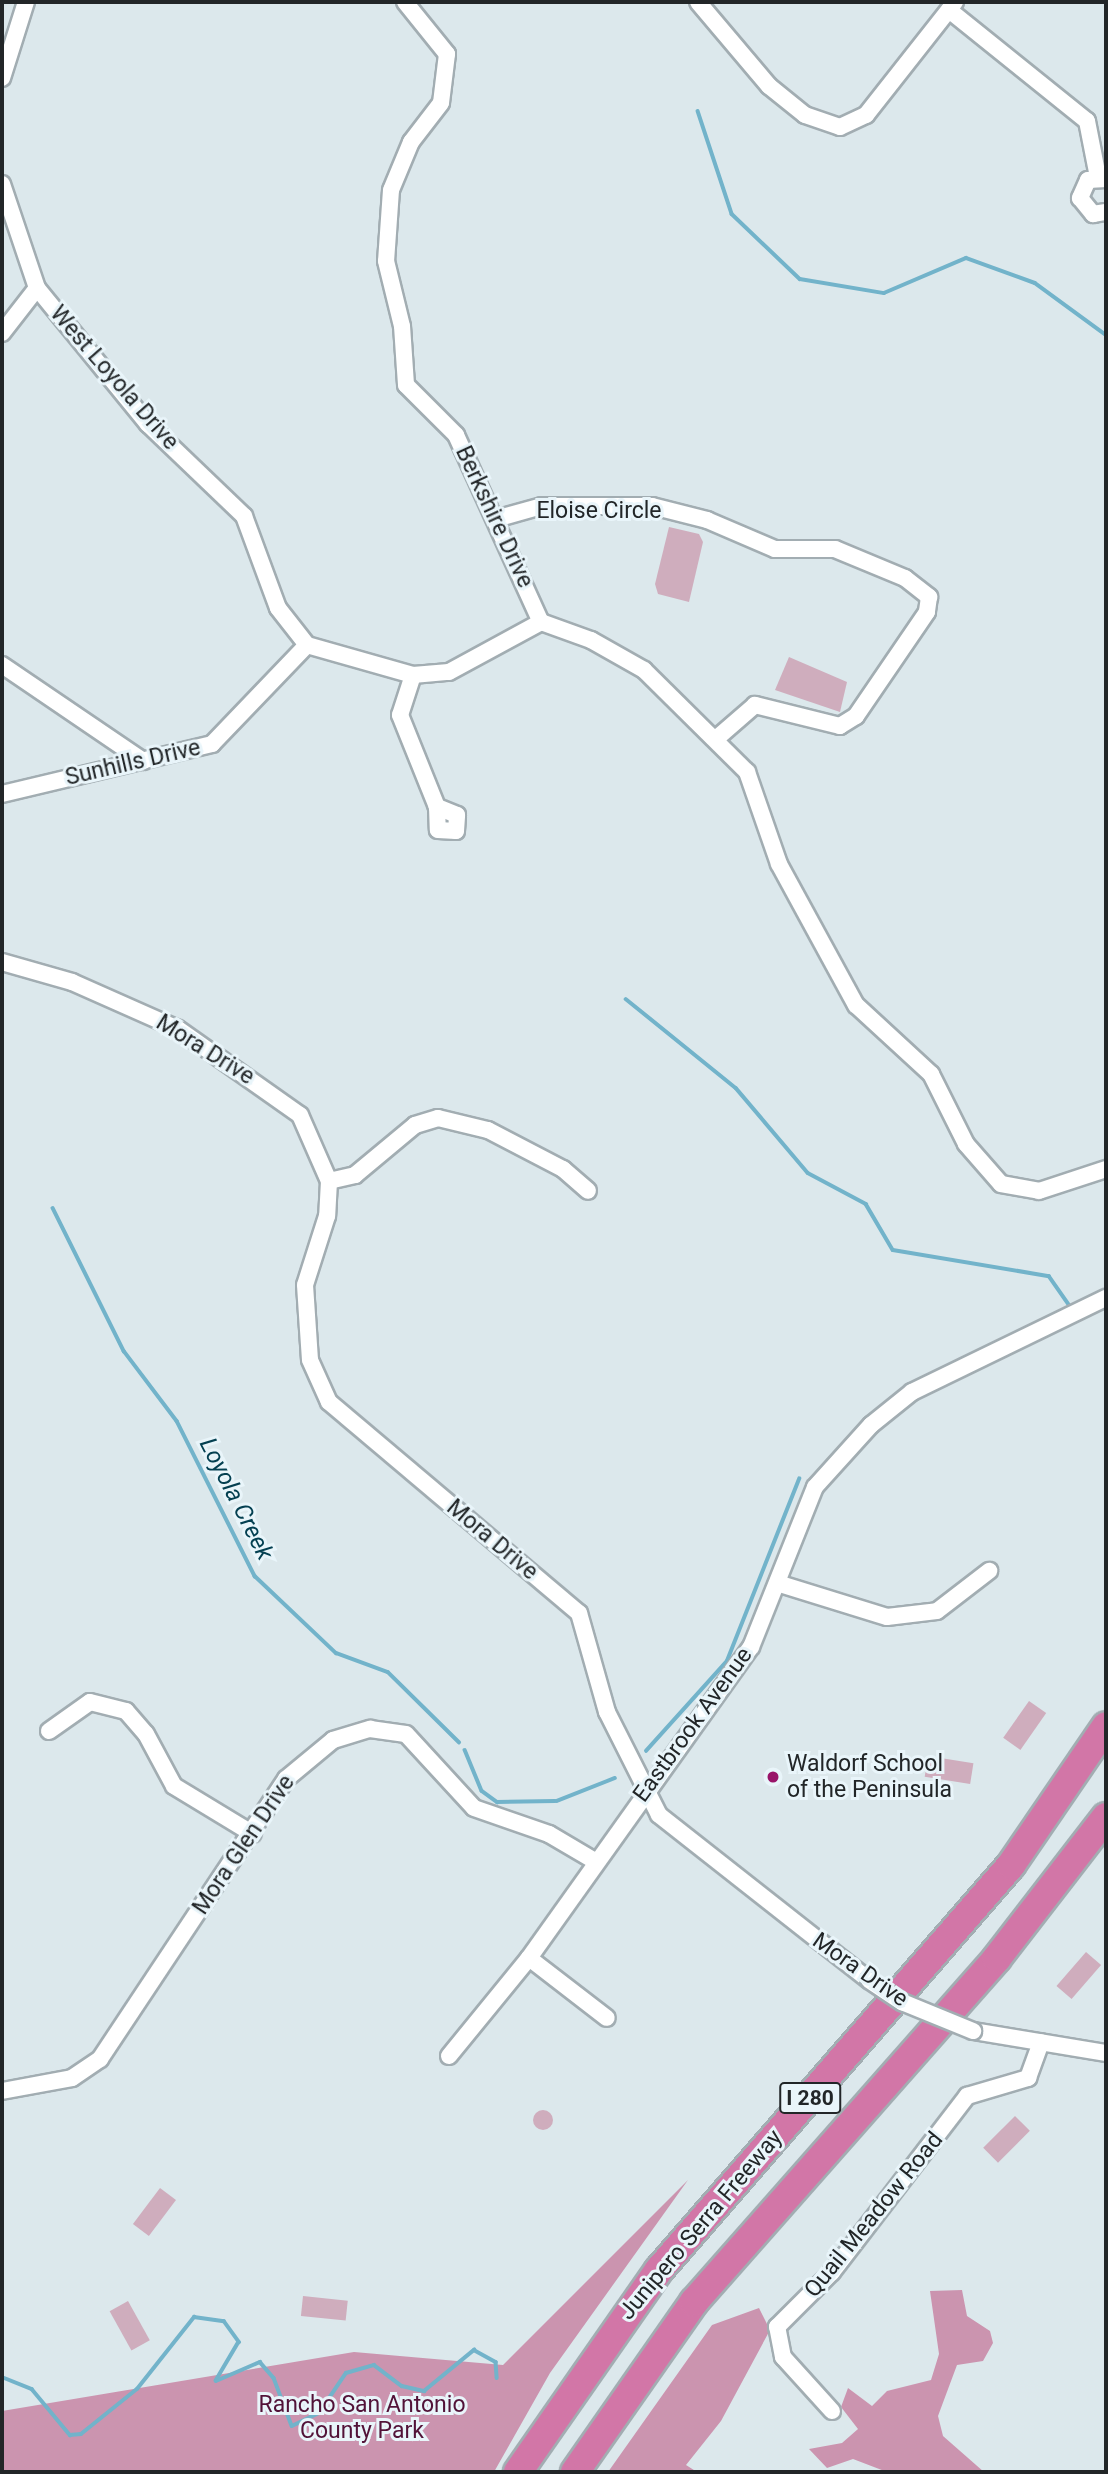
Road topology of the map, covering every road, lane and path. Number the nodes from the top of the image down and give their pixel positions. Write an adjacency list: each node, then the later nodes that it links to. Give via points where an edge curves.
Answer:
1 (26, 2): 5 (street)
2 (405, 2): 11 (street, Berkshire Drive, via 447,54 441,103 411,142 391,190 386,261 402,326 407,385 456,435)
3 (698, 2): 4 (street, via 769,86 805,115 840,127 866,115)
4 (952, 6): 6 (street, via 1087,121)
5 (2, 78)
6 (1102, 178): 8 (street, via 1081,188 1080,198 1093,214)
7 (2, 184): 9 (street, West Loyola Drive)
8 (1106, 212)
9 (37, 288): 10 (street); 13 (street, West Loyola Drive, via 148,424 244,516 278,608)
10 (2, 333)
11 (499, 518): 12 (street, Berkshire Drive); 16 (street, Eloise Circle, via 542,506 652,506 707,520 775,549 835,549 905,578 929,597 927,612 856,716 840,726 755,705)
12 (541, 622): 15 (street, via 449,672); 16 (street, via 591,640 643,670)
13 (307, 645): 15 (street); 17 (street, Sunhills Drive, via 212,744)
14 (2, 665): 17 (street)
15 (413, 675): 19 (street, via 400,715)
16 (718, 737): 21 (street, via 747,772 779,864 856,1005 931,1074 966,1144 1001,1184 1039,1191)
17 (143, 761): 18 (street, Sunhills Drive)
18 (2, 794)
19 (438, 807)
20 (2, 962): 22 (street, Mora Drive, via 130,1005 223,1056 300,1115)
21 (1106, 1169)
22 (330, 1181): 23 (street, via 355,1175 415,1125 438,1118 488,1130 563,1169); 29 (street, Mora Drive, via 327,1216 305,1285 310,1360 329,1402 579,1613 607,1713)
23 (588, 1191)
24 (1106, 1298): 26 (street, Eastbrook Avenue, via 912,1392 871,1425 815,1488)
25 (989, 1571): 26 (street, via 937,1611 887,1616)
26 (777, 1583): 29 (street, Eastbrook Avenue, via 751,1647)
27 (1106, 1726): 40 (highway, Junipero Serra Freeway / I 280, via 984,1898 659,2270)
28 (49, 1731): 31 (street, via 90,1702 125,1711 146,1734 174,1786)
29 (644, 1790): 32 (street, Eastbrook Avenue); 35 (street, Mora Drive, bridge, via 659,1815 708,1858 902,2002 973,2031)
30 (1106, 1817): 41 (highway, Junipero Serra Freeway / I 280, via 997,1958 694,2302)
31 (253, 1834): 32 (street, Mora Glen Drive, via 286,1779 321,1745 391,1729 420,1746 452,1791 474,1808 549,1834); 38 (street, Mora Glen Drive, via 100,2059 72,2078)
32 (593, 1860): 33 (street, Eastbrook Avenue)
33 (529, 1958): 34 (street); 37 (street, Eastbrook Avenue)
34 (607, 2018)
35 (1041, 2042): 36 (street, Mora Drive); 39 (street, Quail Meadow Road, via 1028,2078 967,2096 832,2272 778,2327 783,2357)
36 (1106, 2053)
37 (449, 2056)
38 (2, 2091)
39 (832, 2411)
40 (518, 2472)
41 (575, 2472)

